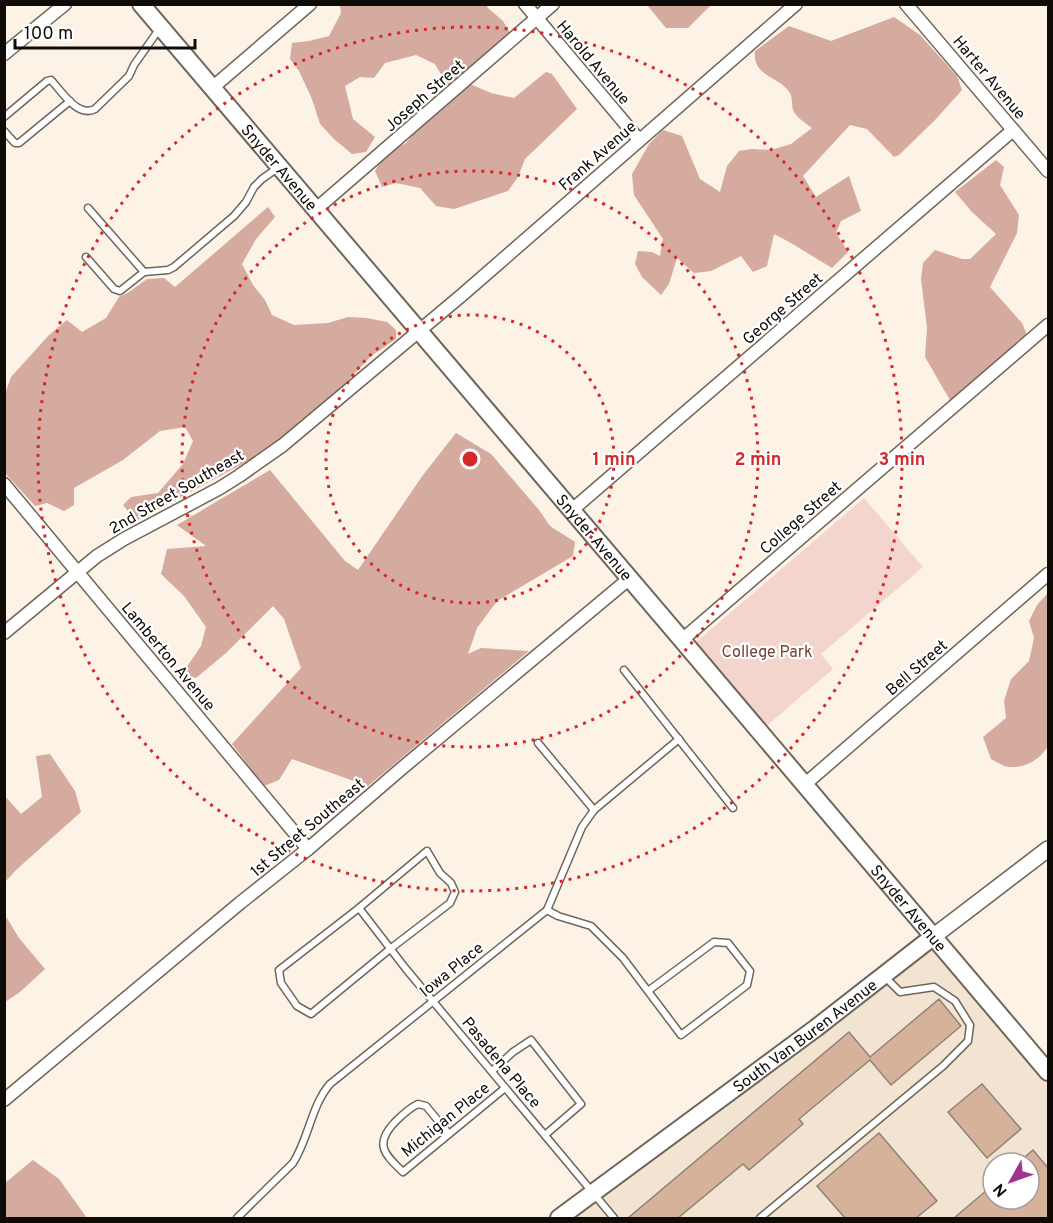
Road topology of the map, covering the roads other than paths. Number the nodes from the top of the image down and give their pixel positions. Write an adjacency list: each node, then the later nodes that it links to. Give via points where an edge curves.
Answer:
1 (65, 4): 10 (street)
2 (141, 4): 9 (main road, Snyder Avenue)
3 (310, 4): 11 (street)
4 (525, 4): 8 (street, Harold Avenue)
5 (553, 4): 8 (street, Joseph Street)
6 (796, 4): 16 (street, Frank Avenue)
7 (906, 4): 14 (street, Harter Avenue)
8 (537, 19): 16 (street, Harold Avenue); 20 (street, Joseph Street)
9 (160, 27): 11 (main road, Snyder Avenue); 12 (lane, via 129,76 95,109 83,111)
10 (4, 54)
11 (212, 88): 17 (main road, Snyder Avenue)
12 (70, 100): 13 (lane, via 51,80 47,81); 15 (lane, via 19,143)
13 (4, 117)
14 (1013, 130): 18 (street, Harter Avenue); 26 (street, George Street)
15 (4, 132)
16 (639, 141): 24 (street, Frank Avenue)
17 (279, 167): 20 (main road, Snyder Avenue); 22 (lane, via 262,178 234,216 174,267)
18 (1048, 171)
19 (88, 208): 22 (lane)
20 (315, 210): 24 (main road, Snyder Avenue)
21 (86, 256): 22 (lane, via 120,291)
22 (144, 272)
23 (1048, 325): 31 (street, College Street)
24 (419, 331): 26 (main road, Snyder Avenue); 27 (street, 2nd Street Southeast, via 266,458 220,488 124,538)
25 (4, 484): 27 (street, Lamberton Avenue)
26 (572, 510): 29 (main road, Snyder Avenue)
27 (78, 572): 30 (street, 2nd Street Southeast); 38 (street, Lamberton Avenue)
28 (1048, 574): 35 (street, Bell Street)
29 (630, 578): 31 (main road, Snyder Avenue); 38 (street, 1st Street Southeast)
30 (4, 633)
31 (682, 640): 35 (main road, Snyder Avenue)
32 (624, 670): 33 (lane)
33 (679, 739): 36 (lane); 37 (lane, Iowa Place)
34 (538, 743): 37 (lane)
35 (804, 785): 42 (main road, Snyder Avenue)
36 (733, 808)
37 (594, 810): 41 (lane, Iowa Place, via 582,827)
38 (308, 849): 50 (street, 1st Street Southeast)
39 (1048, 849): 42 (street, South Van Buren Avenue)
40 (358, 908): 43 (lane, Pasadena Place); 43 (lane, via 427,851 455,892 450,903); 43 (lane, via 279,970 281,983 297,1006 311,1014)
41 (547, 910): 45 (lane, via 591,926); 46 (lane, Iowa Place)
42 (934, 936): 44 (main road, South Van Buren Avenue); 48 (main road, Snyder Avenue)
43 (390, 948): 46 (lane, Pasadena Place)
44 (884, 976): 53 (main road, South Van Buren Avenue); 57 (lane, via 900,993 934,987 955,1001 970,1025 968,1041)
45 (648, 991): 45 (lane, via 681,1035 747,985 750,971 728,943 714,942)
46 (433, 1000): 47 (lane, Pasadena Place); 54 (lane, Iowa Place, via 330,1084 293,1163)
47 (492, 1071): 49 (lane, Pasadena Place); 52 (lane, via 531,1040 581,1104)
48 (1048, 1072)
49 (505, 1088): 51 (lane, Michigan Place); 52 (lane, Pasadena Place)
50 (4, 1100)
51 (449, 1134): 51 (lane, Michigan Place, via 403,1172 383,1149 382,1140 388,1129 418,1104 426,1106)
52 (545, 1135): 53 (lane, Pasadena Place)
53 (592, 1193): 55 (main road, South Van Buren Avenue); 56 (lane, Pasadena Place)
54 (237, 1218)
55 (559, 1218)
56 (614, 1218)
57 (759, 1218)

